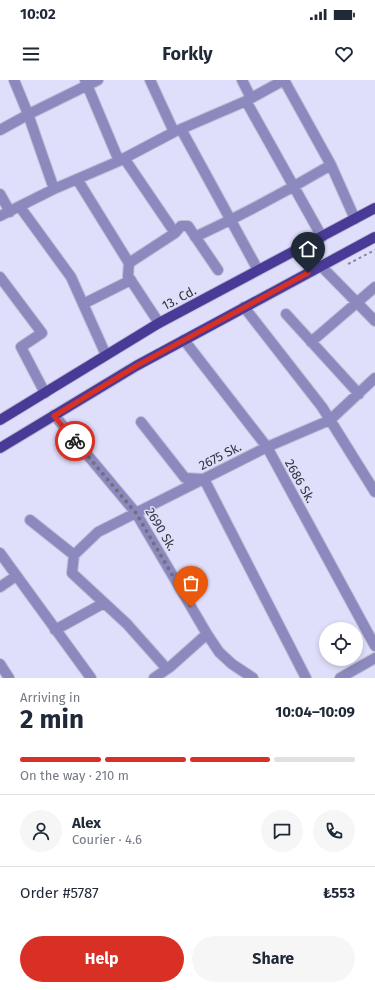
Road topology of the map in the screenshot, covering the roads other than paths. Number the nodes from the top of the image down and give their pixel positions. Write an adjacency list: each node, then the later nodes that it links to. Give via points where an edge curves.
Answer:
1 (14, 80): 8 (street)
2 (98, 80): 6 (street)
3 (150, 80): 10 (street)
4 (242, 80): 7 (street)
5 (284, 80): 7 (street); 12 (street)
6 (86, 83): 8 (street); 11 (street)
7 (249, 100): 10 (street); 14 (street)
8 (28, 114): 9 (street); 15 (street)
9 (0, 130)
10 (178, 130): 11 (street); 22 (street)
11 (122, 160): 13 (street); 23 (street)
12 (331, 165): 14 (street); 21 (street)
13 (77, 179): 15 (street); 27 (street)
14 (294, 187): 22 (street); 25 (street)
15 (54, 189): 17 (street)
16 (0, 194): 19 (street)
17 (20, 207): 19 (street); 35 (street, via 71,277)
18 (375, 208): 21 (main road, 13. Cd.)
19 (10, 212): 20 (street)
20 (0, 216)
21 (354, 219): 25 (main road, 13. Cd.)
22 (231, 220): 24 (street); 30 (street)
23 (175, 233): 24 (street, via 181,226 188,226); 27 (street)
24 (195, 237): 29 (street)
25 (322, 237): 30 (main road, 13. Cd.)
26 (375, 237): 28 (main road)
27 (129, 263): 32 (street, via 128,276)
28 (321, 266): 34 (street); 36 (main road)
29 (218, 270)
30 (258, 270): 39 (main road, 13. Cd.)
31 (0, 277): 44 (street, via 42,333 21,347)
32 (131, 280): 35 (street); 39 (street)
33 (375, 287): 34 (street)
34 (357, 302): 38 (street); 41 (street)
35 (83, 304): 42 (street)
36 (244, 307): 40 (main road); 48 (street)
37 (286, 314): 41 (street)
38 (375, 321)
39 (159, 323): 42 (main road, 13. Cd.)
40 (184, 340): 46 (main road); 51 (street, 2686 Sk.)
41 (311, 342): 45 (street)
42 (106, 355): 44 (main road, 13. Cd.)
43 (375, 378): 45 (street, 2675 Sk.)
44 (45, 393): 47 (main road, 13. Cd.)
45 (359, 394): 48 (street, 2675 Sk.)
46 (54, 416): 50 (main road); 54 (street, 2690 Sk.)
47 (0, 420)
48 (330, 420): 51 (street, 2675 Sk.); 53 (street)
49 (141, 422): 52 (street, via 185,478)
50 (0, 448)
51 (267, 448): 52 (street, 2675 Sk.); 63 (street, 2686 Sk.)
52 (204, 479): 54 (street, 2675 Sk.); 71 (street)
53 (375, 492)
54 (136, 513): 57 (street, 2675 Sk., via 98,532); 62 (street, 2690 Sk.)
55 (30, 520): 57 (street)
56 (0, 553): 58 (street)
57 (74, 555): 60 (street, via 72,573)
58 (16, 576): 59 (street); 61 (street)
59 (0, 587)
60 (104, 603): 61 (street); 66 (street, via 127,624)
61 (55, 630): 68 (street)
62 (206, 634): 66 (street); 70 (street, 2690 Sk., via 219,652)
63 (375, 646)
64 (374, 660): 72 (street)
65 (0, 664): 67 (street)
66 (167, 669): 69 (street)
67 (9, 678)
68 (91, 678)
69 (154, 678)
70 (253, 678)
71 (306, 678)
72 (340, 678)

